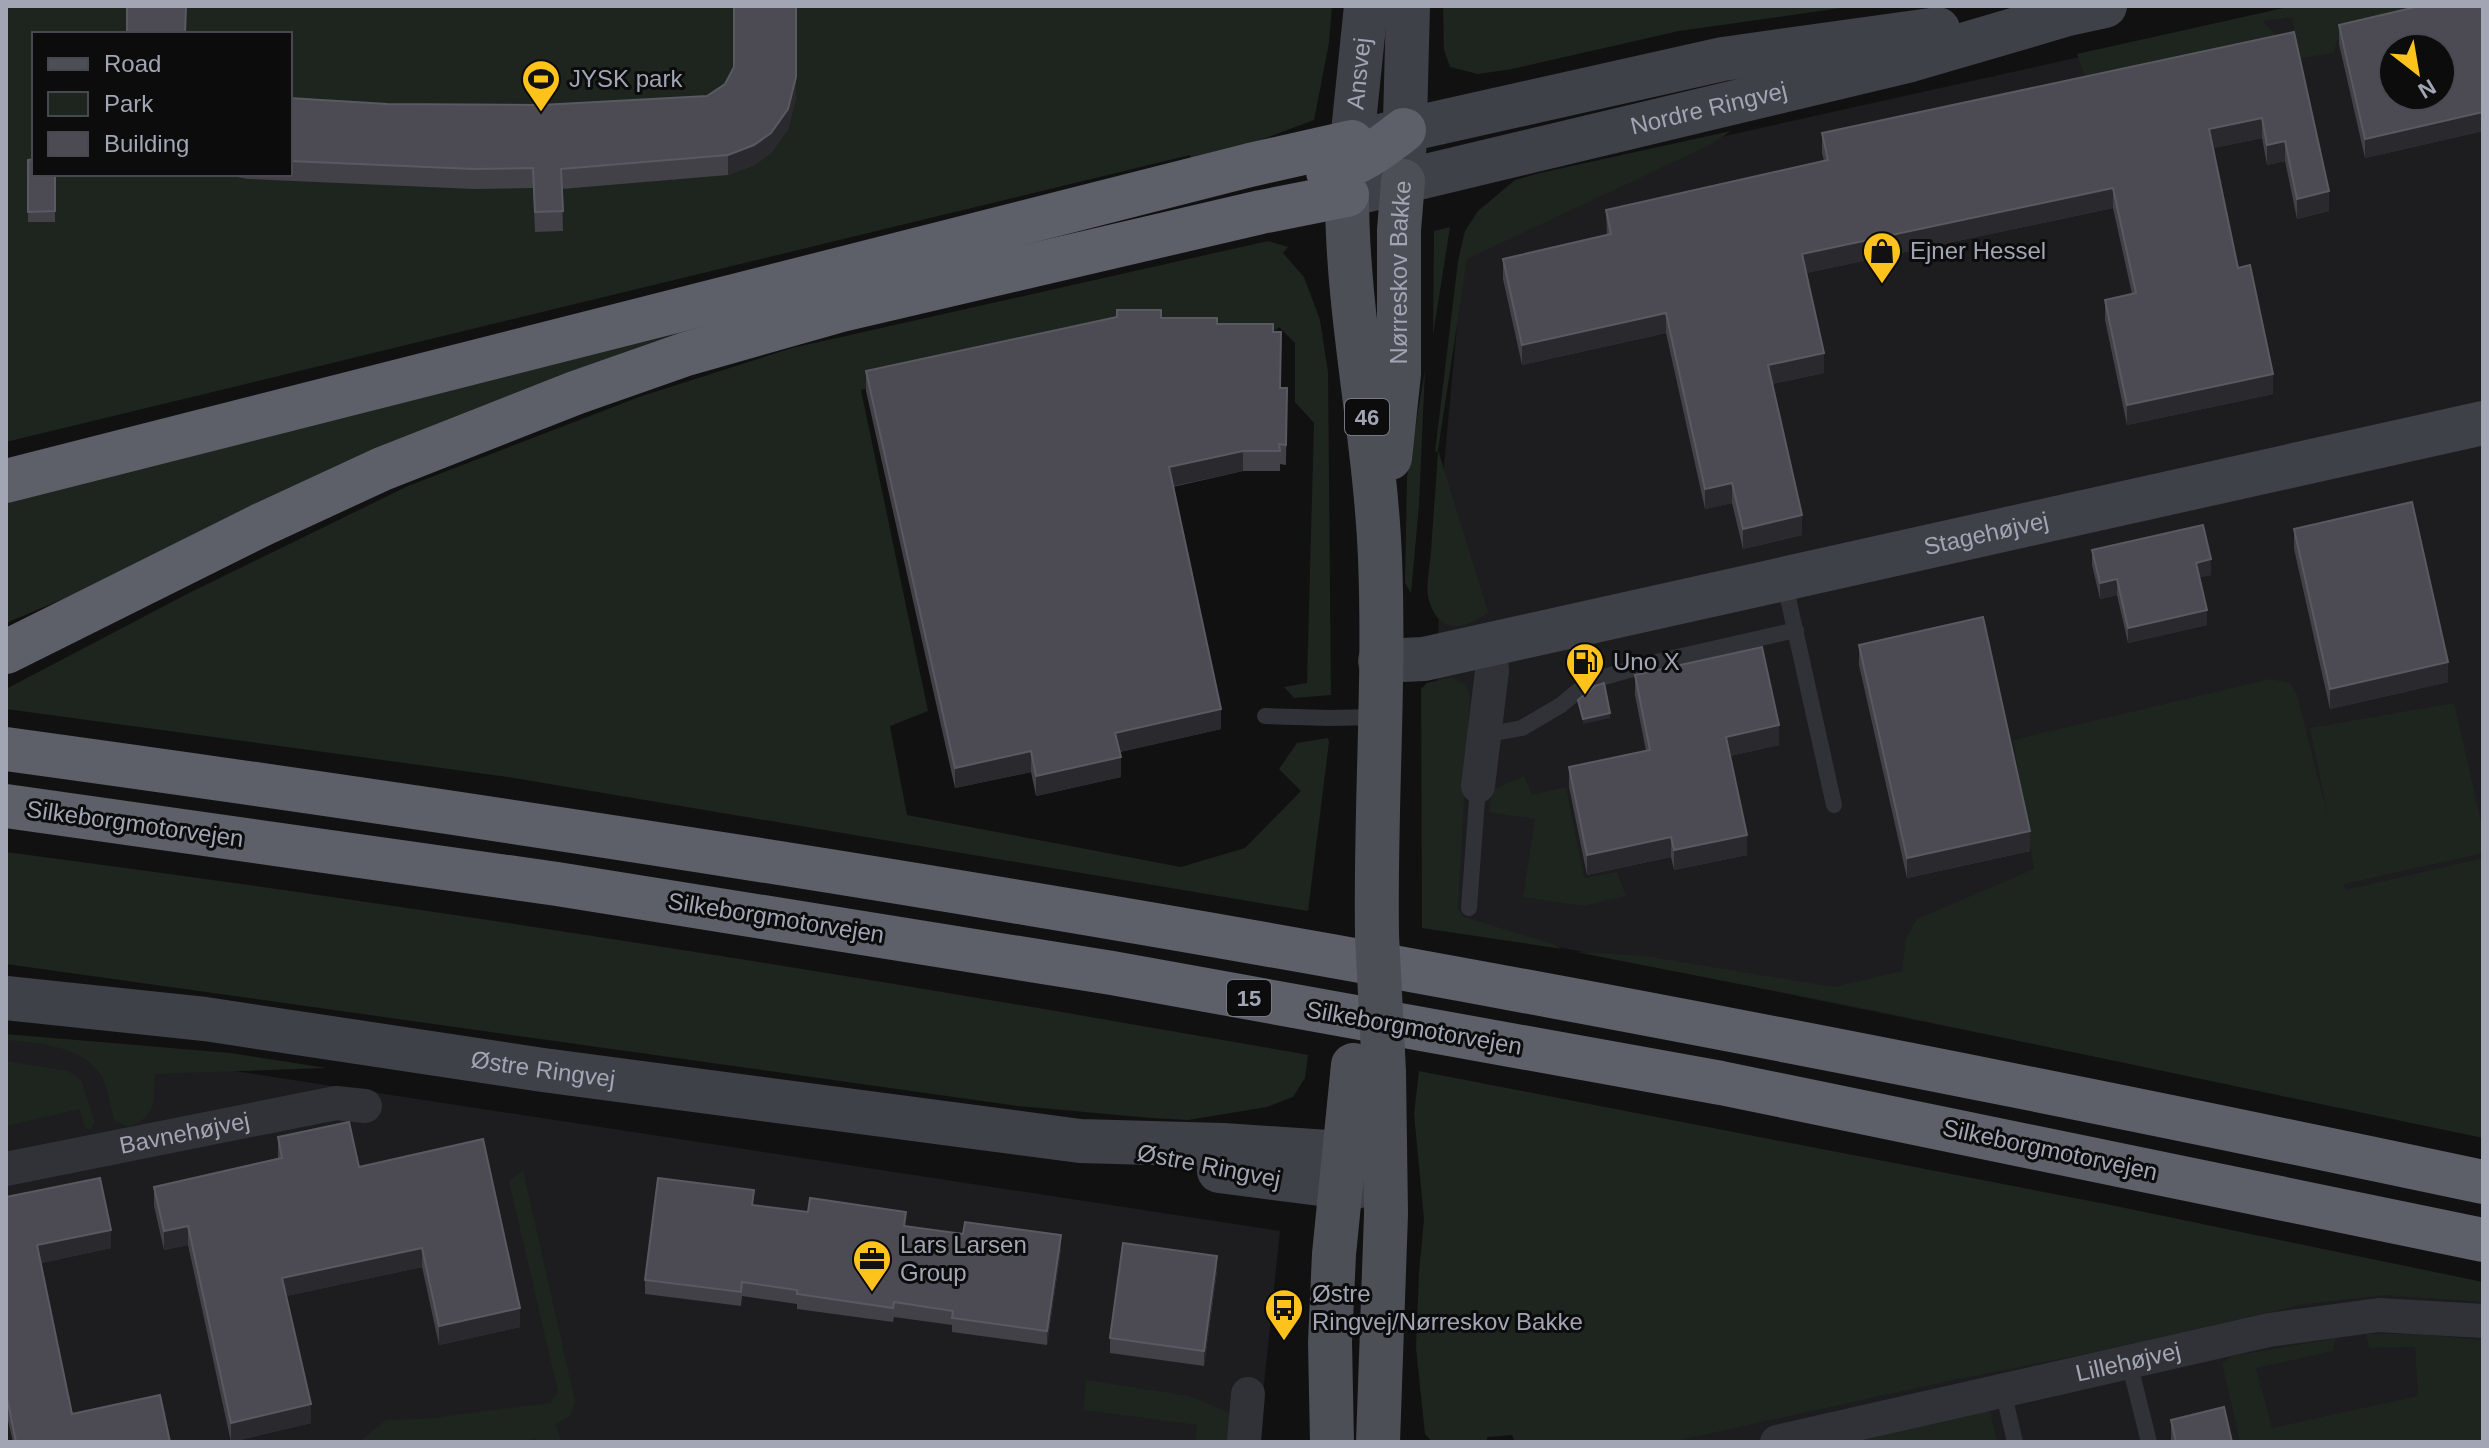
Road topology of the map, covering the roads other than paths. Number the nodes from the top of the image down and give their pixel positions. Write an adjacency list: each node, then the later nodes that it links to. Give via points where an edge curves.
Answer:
1 (1366, 6): 5 (main road, Ansvej)
2 (1408, 6): 4 (main road, Ansvej)
3 (2087, 10): 4 (main road, Nordre Ringvej, via 1911,60); 4 (main road, Nordre Ringvej, via 1723,59)
4 (1404, 156): 5 (main road, via 1372,176); 8 (main road, Nørreskov Bakke / 46, via 1399,374)
5 (1349, 168): 7 (highway, via 1250,165); 8 (main road, Nørreskov Bakke / 46, via 1347,242); 12 (highway, via 1111,226 686,354 382,469)
6 (2483, 423): 9 (main road, Stagehøjvej)
7 (6, 481)
8 (1380, 557): 13 (main road, Nørreskov Bakke / 46)
9 (1784, 578): 10 (lane); 11 (main road, Stagehøjvej)
10 (1796, 630): 16 (lane, via 1590,681 1522,728); 19 (lane)
11 (1490, 644): 13 (main road, Stagehøjvej, via 1424,659); 16 (street)
12 (6, 652)
13 (1380, 661): 15 (main road, Nørreskov Bakke / 46)
14 (1265, 716): 15 (lane)
15 (1379, 717): 25 (main road, Nørreskov Bakke / 46, bridge, via 1376,928)
16 (1484, 735): 18 (street)
17 (6, 749): 26 (highway, 15, via 801,866 1233,939 1960,1073)
18 (1478, 786): 21 (lane)
19 (1834, 805)
20 (6, 806): 27 (highway, Silkeborgmotorvejen / 15, via 541,881 1112,973 1721,1083)
21 (1469, 908)
22 (6, 998): 25 (main road, Østre Ringvej, via 205,1019 1080,1141 1223,1145)
23 (365, 1106): 24 (street, Bavnehøjvej, via 336,1103)
24 (6, 1169)
25 (1358, 1174): 33 (main road, Nørreskov Bakke / 46, via 1330,1342); 34 (main road, via 1364,1213); 35 (main road, Nørreskov Bakke / 46, via 1384,1312)
26 (2483, 1182)
27 (2483, 1240)
28 (2483, 1321): 29 (street, Lillehøjvej, via 2379,1315 2269,1330)
29 (2129, 1362): 30 (street, Lillehøjvej); 38 (lane)
30 (2003, 1391): 36 (street, Lillehøjvej); 37 (lane)
31 (1248, 1394): 32 (street)
32 (1244, 1442)
33 (1332, 1442)
34 (1356, 1442)
35 (1378, 1442)
36 (1777, 1442)
37 (2015, 1442)
38 (2149, 1442)

